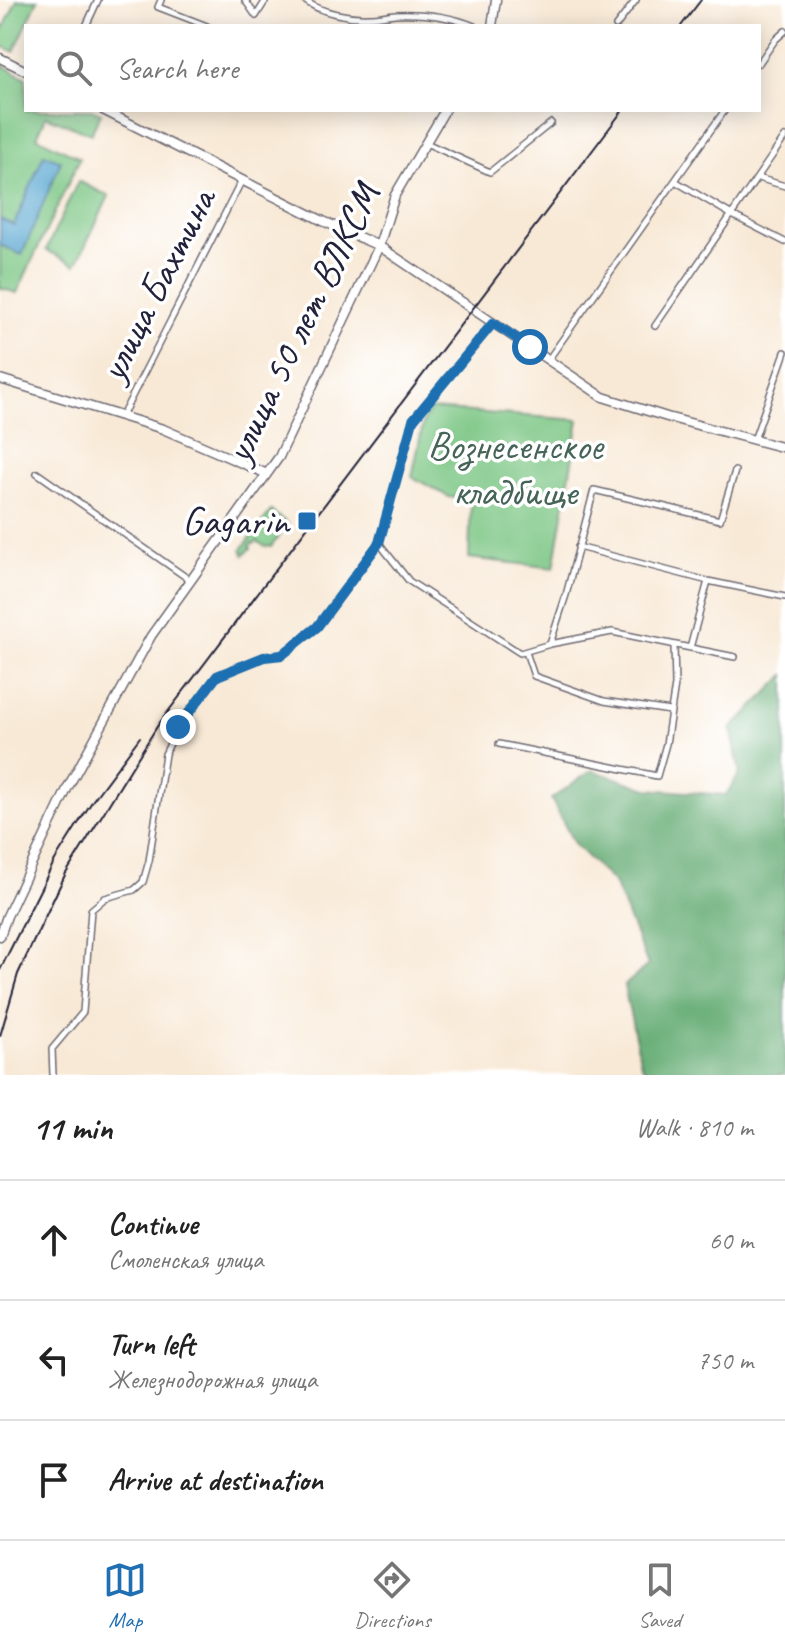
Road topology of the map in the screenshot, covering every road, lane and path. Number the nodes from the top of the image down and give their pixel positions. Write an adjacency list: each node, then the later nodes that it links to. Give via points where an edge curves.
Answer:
1 (98, 0): 8 (street)
2 (161, 0): 9 (street, via 158,7)
3 (245, 0): 4 (street, via 256,16)
4 (266, 0)
5 (304, 0): 10 (street, via 329,12 367,18 421,15)
6 (496, 0): 11 (main road)
7 (636, 0): 12 (street)
8 (87, 24)
9 (202, 24)
10 (469, 24)
11 (492, 24)
12 (618, 24)
13 (785, 31): 15 (street)
14 (0, 58): 16 (main road)
15 (761, 60)
16 (24, 70)
17 (107, 112): 24 (main road)
18 (444, 112): 22 (main road, улица 50 лет ВЛКСМ)
19 (724, 112): 25 (street)
20 (551, 123): 22 (street, via 490,172)
21 (785, 137): 23 (street)
22 (426, 143): 29 (main road, улица 50 лет ВЛКСМ, via 395,195)
23 (758, 178): 26 (street); 27 (street)
24 (243, 179): 29 (main road); 35 (street, улица Бахтина)
25 (675, 181): 27 (street); 33 (street)
26 (785, 186)
27 (732, 215): 28 (street); 31 (street)
28 (785, 242)
29 (379, 246): 30 (main road); 40 (main road, улица 50 лет ВЛКСМ)
30 (493, 323): 33 (main road); 41 (street, via 413,420)
31 (655, 326)
32 (785, 355): 36 (street)
33 (548, 360): 36 (main road, via 603,397)
34 (0, 379): 35 (main road)
35 (122, 416): 40 (main road)
36 (753, 440): 37 (main road)
37 (785, 448)
38 (735, 471): 42 (street, via 720,520 594,490)
39 (37, 473): 43 (street)
40 (267, 474): 43 (main road, улица 50 лет ВЛКСМ)
41 (379, 543): 49 (street, via 409,581); 54 (street, via 317,627 282,655 217,676 178,727 165,754 143,882 91,910 83,1012 52,1049)
42 (578, 547): 44 (street); 46 (street)
43 (190, 580): 53 (main road, улица 50 лет ВЛКСМ, via 151,636 68,787)
44 (708, 581): 45 (street); 48 (street)
45 (785, 597)
46 (550, 644): 47 (street, via 612,632); 49 (street)
47 (674, 645): 48 (street); 51 (street)
48 (690, 648): 50 (street)
49 (526, 652): 51 (street, via 534,676 604,701)
50 (735, 657)
51 (670, 711): 52 (street, via 657,776)
52 (499, 744)
53 (0, 936)
54 (53, 1075)

